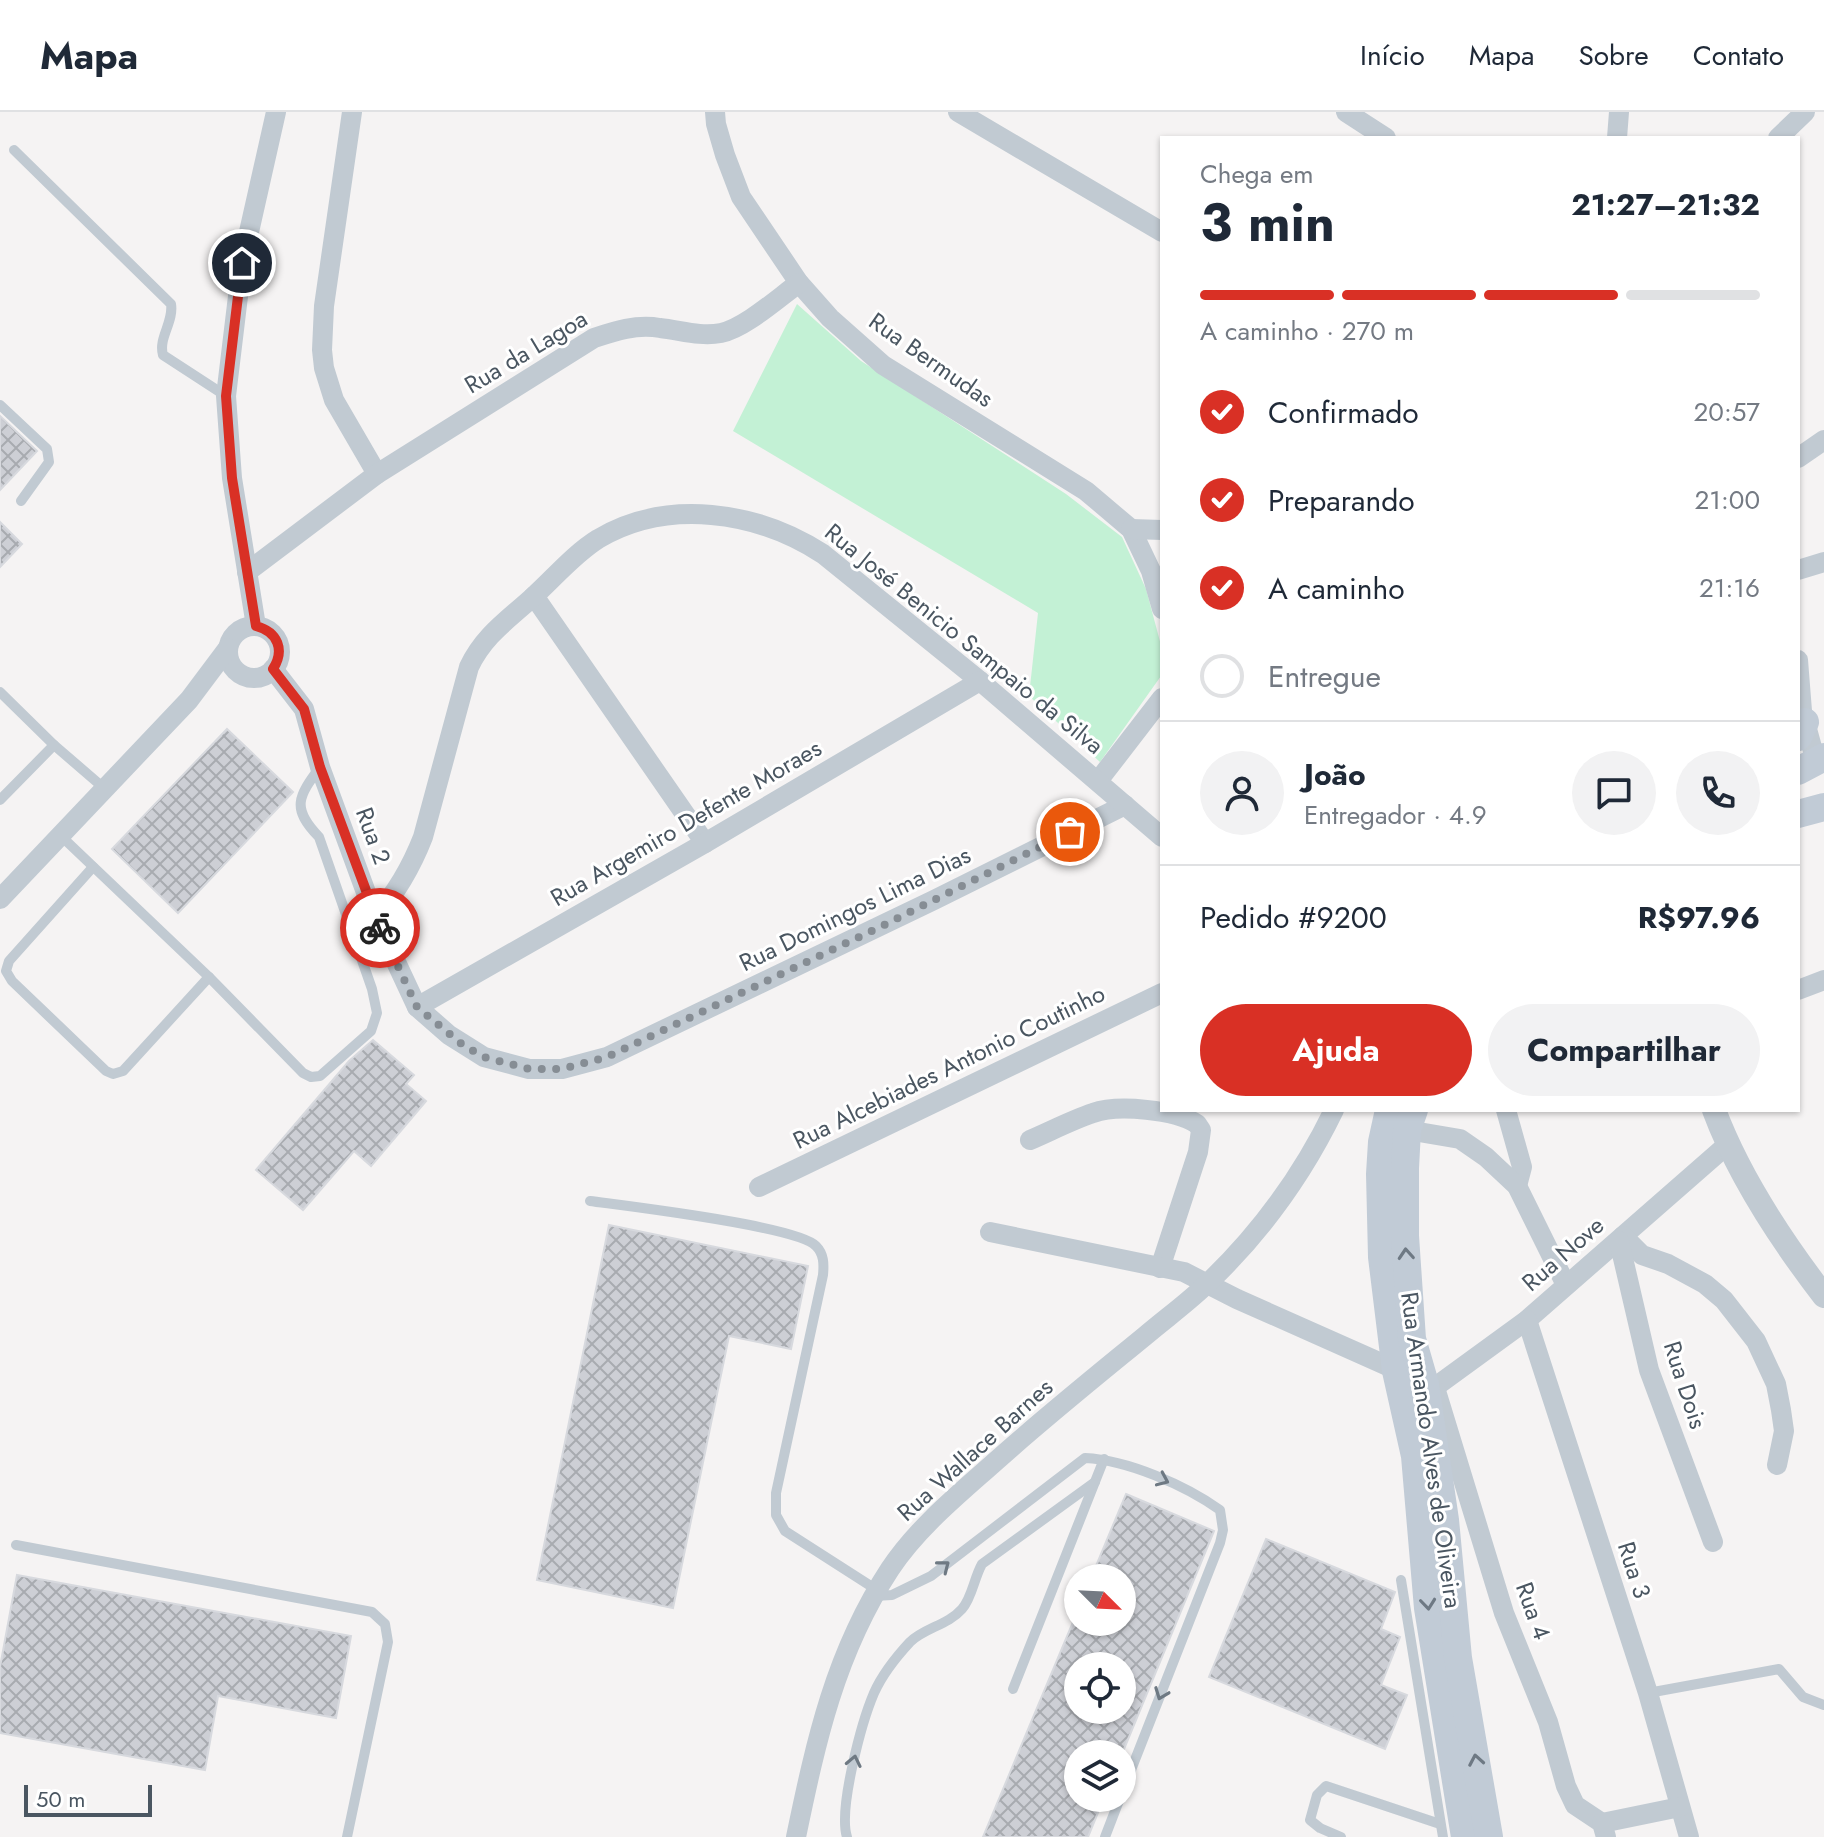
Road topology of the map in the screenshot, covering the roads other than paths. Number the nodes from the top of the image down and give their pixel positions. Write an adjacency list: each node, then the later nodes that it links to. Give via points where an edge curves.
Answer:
1 (276, 112): 14 (street, via 242,263)
2 (352, 112): 18 (street, via 322,350 334,400)
3 (715, 112): 13 (street, Rua Bermudas, via 741,197)
4 (958, 112): 12 (street)
5 (1346, 112): 8 (street)
6 (1619, 112): 9 (street)
7 (1805, 112): 10 (street)
8 (1383, 136)
9 (1617, 136)
10 (1780, 136)
11 (14, 150): 14 (lane, via 171,304 163,355)
12 (1160, 231)
13 (799, 283): 18 (street, Rua da Lagoa, via 723,332 631,327 594,338); 20 (street, Rua Bermudas, via 883,365 1086,491)
14 (226, 396): 24 (street)
15 (0, 405): 19 (lane, via 50,456)
16 (1824, 440): 17 (street)
17 (1800, 457)
18 (377, 474): 24 (street, Rua da Lagoa)
19 (21, 501)
20 (1131, 529): 21 (street); 26 (street, Rua Bermudas)
21 (1160, 530)
22 (1824, 562): 23 (street)
23 (1800, 569)
24 (247, 572): 27 (street)
25 (534, 596): 32 (street, Rua José Benicio Sampaio da Silva, via 582,550 606,535 656,516 703,513 800,539); 48 (street); 51 (street, Rua José Benicio Sampaio da Silva, via 496,627 469,667 423,837 397,893)
26 (1160, 602)
27 (256, 626): 28 (street, via 238,631); 29 (street, via 278,642)
28 (228, 648): 30 (street); 34 (street)
29 (273, 669): 30 (street, via 257,678); 39 (street, Rua 2, via 304,709)
30 (239, 673): 34 (street)
31 (1800, 674): 36 (street)
32 (980, 681): 40 (street, Rua José Benicio Sampaio da Silva); 48 (street, Rua Argemiro Defente Moraes)
33 (0, 692): 37 (lane)
34 (189, 700): 41 (street)
35 (1160, 701): 40 (street)
36 (1807, 724): 38 (street)
37 (54, 745): 41 (lane); 42 (lane)
38 (1815, 764)
39 (320, 767): 51 (street, Rua 2); 52 (lane, via 300,798 300,812 319,837 372,989 377,1013 371,1031 324,1074 311,1077)
40 (1098, 781): 43 (street, Rua José Benicio Sampaio da Silva)
41 (105, 789): 47 (street)
42 (0, 800)
43 (1125, 805): 46 (street, Rua José Benicio Sampaio da Silva); 57 (street, Rua Domingos Lima Dias)
44 (1824, 807): 45 (main road)
45 (1800, 813)
46 (1160, 835)
47 (61, 836): 49 (lane); 50 (street)
48 (705, 843): 56 (street, Rua Argemiro Defente Moraes)
49 (93, 867): 52 (lane); 52 (lane, via 9,961 6,971 106,1071 123,1071)
50 (0, 899)
51 (375, 917): 56 (street, Rua 2)
52 (209, 977)
53 (1824, 980): 54 (street)
54 (1800, 989)
55 (1160, 994): 65 (street, Rua Alcebiades Antonio Coutinho)
56 (417, 1007): 57 (street, Rua 2, via 484,1057 529,1069 562,1069)
57 (607, 1057)
58 (1333, 1112): 70 (street, Rua Wallace Barnes, via 1296,1178)
59 (1507, 1112): 64 (street, via 1522,1167)
60 (1715, 1112): 63 (street)
61 (1396, 1115): 64 (street, via 1460,1139); 74 (main road, Rua Armando Alves de Oliveira, via 1380,1174 1382,1257); 75 (main road, Rua Armando Alves de Oliveira, one-way to 61, via 1412,1339 1405,1156)
62 (1030, 1140): 69 (street, via 1096,1111 1154,1111 1191,1120 1201,1130 1198,1152)
63 (1727, 1145): 68 (street, Rua Nove); 72 (street, via 1792,1254)
64 (1517, 1186): 71 (street)
65 (759, 1187)
66 (590, 1201): 82 (lane, via 772,1230 816,1246 823,1275 776,1493 776,1515 785,1531)
67 (990, 1232): 69 (street)
68 (1621, 1239): 71 (street, Rua Nove); 77 (street, via 1642,1255 1705,1284 1756,1341 1776,1384 1781,1410 1784,1431); 79 (street, Rua Dois, via 1649,1370)
69 (1160, 1268): 70 (street)
70 (1208, 1283): 74 (street); 82 (street, Rua Wallace Barnes, via 947,1504 916,1535)
71 (1566, 1285): 73 (street, Rua Nove)
72 (1824, 1296)
73 (1527, 1320): 75 (street, Rua Nove); 84 (street, Rua 3)
74 (1396, 1371): 75 (street); 90 (main road, Rua Armando Alves de Oliveira, one-way to 90, via 1415,1456)
75 (1430, 1385): 89 (street, Rua 4, via 1566,1786 1575,1805); 97 (main road, Rua Armando Alves de Oliveira, one-way to 75, via 1458,1658)
76 (1104, 1459): 78 (lane); 82 (lane, one-way to 76, via 892,1595 931,1576 1067,1469 1085,1458); 86 (lane, one-way to 86, via 1204,1499 1220,1510 1223,1530)
77 (1777, 1465)
78 (1095, 1482): 83 (lane); 93 (lane, one-way to 78, via 849,1786 875,1691 912,1640 964,1607 982,1564)
79 (1713, 1542)
80 (16, 1545): 91 (lane, via 361,1609 379,1617 388,1642)
81 (1401, 1580): 90 (lane)
82 (876, 1593): 92 (street, Rua Wallace Barnes, via 830,1691)
83 (1013, 1689)
84 (1648, 1693): 85 (lane, via 1779,1669 1803,1697); 87 (street, Rua 3)
85 (1824, 1705)
86 (1136, 1757)
87 (1680, 1807): 89 (street); 98 (street, Rua 3)
88 (1115, 1812): 94 (lane)
89 (1604, 1830)
90 (1453, 1831): 95 (lane, via 1326,1786 1317,1795 1310,1820); 96 (lane)
91 (347, 1837)
92 (796, 1837)
93 (847, 1837)
94 (1105, 1837)
95 (1341, 1837)
96 (1443, 1837)
97 (1489, 1837)
98 (1689, 1837)

